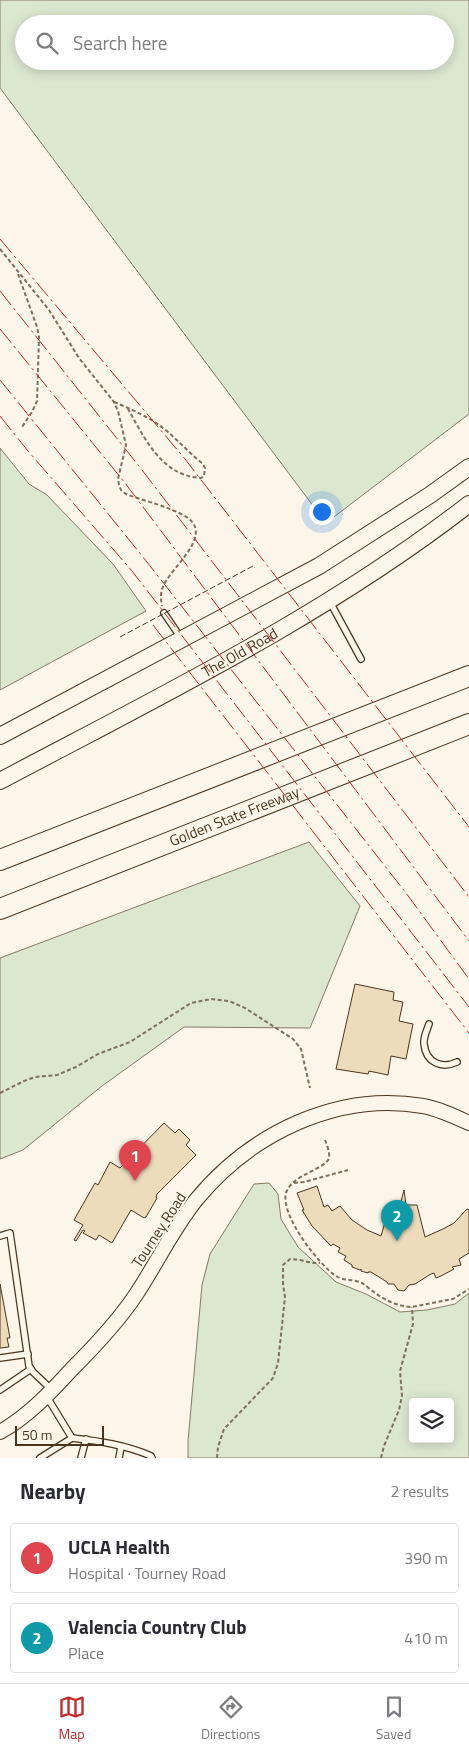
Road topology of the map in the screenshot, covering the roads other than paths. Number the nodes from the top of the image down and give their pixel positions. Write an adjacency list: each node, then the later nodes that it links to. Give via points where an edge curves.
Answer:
1 (469, 467): 5 (main road, via 334,557)
2 (469, 504): 3 (main road, The Old Road, via 423,540)
3 (329, 600): 6 (lane); 10 (main road, The Old Road, via 291,624)
4 (164, 613): 5 (lane)
5 (182, 639): 9 (main road)
6 (361, 659)
7 (469, 676): 11 (highway)
8 (468, 726): 12 (highway, Golden State Freeway)
9 (0, 736)
10 (0, 781)
11 (0, 860)
12 (0, 909)
13 (429, 1024): 14 (lane, via 424,1043 427,1054 437,1064 448,1066)
14 (457, 1062)
15 (469, 1123): 21 (street, Tourney Road, via 425,1106 380,1103 353,1106 298,1122 246,1152 196,1200 109,1332)
16 (0, 1236): 17 (lane, via 10,1233)
17 (28, 1354): 18 (lane); 19 (lane)
18 (0, 1358)
19 (31, 1369): 20 (lane); 21 (lane)
20 (0, 1390)
21 (49, 1393): 22 (street, Tourney Road); 23 (lane)
22 (0, 1432)
23 (72, 1438): 24 (lane); 26 (lane)
24 (86, 1440): 25 (lane); 27 (lane)
25 (121, 1447): 28 (lane); 29 (lane)
26 (40, 1458)
27 (81, 1458)
28 (119, 1458)
29 (152, 1458)

